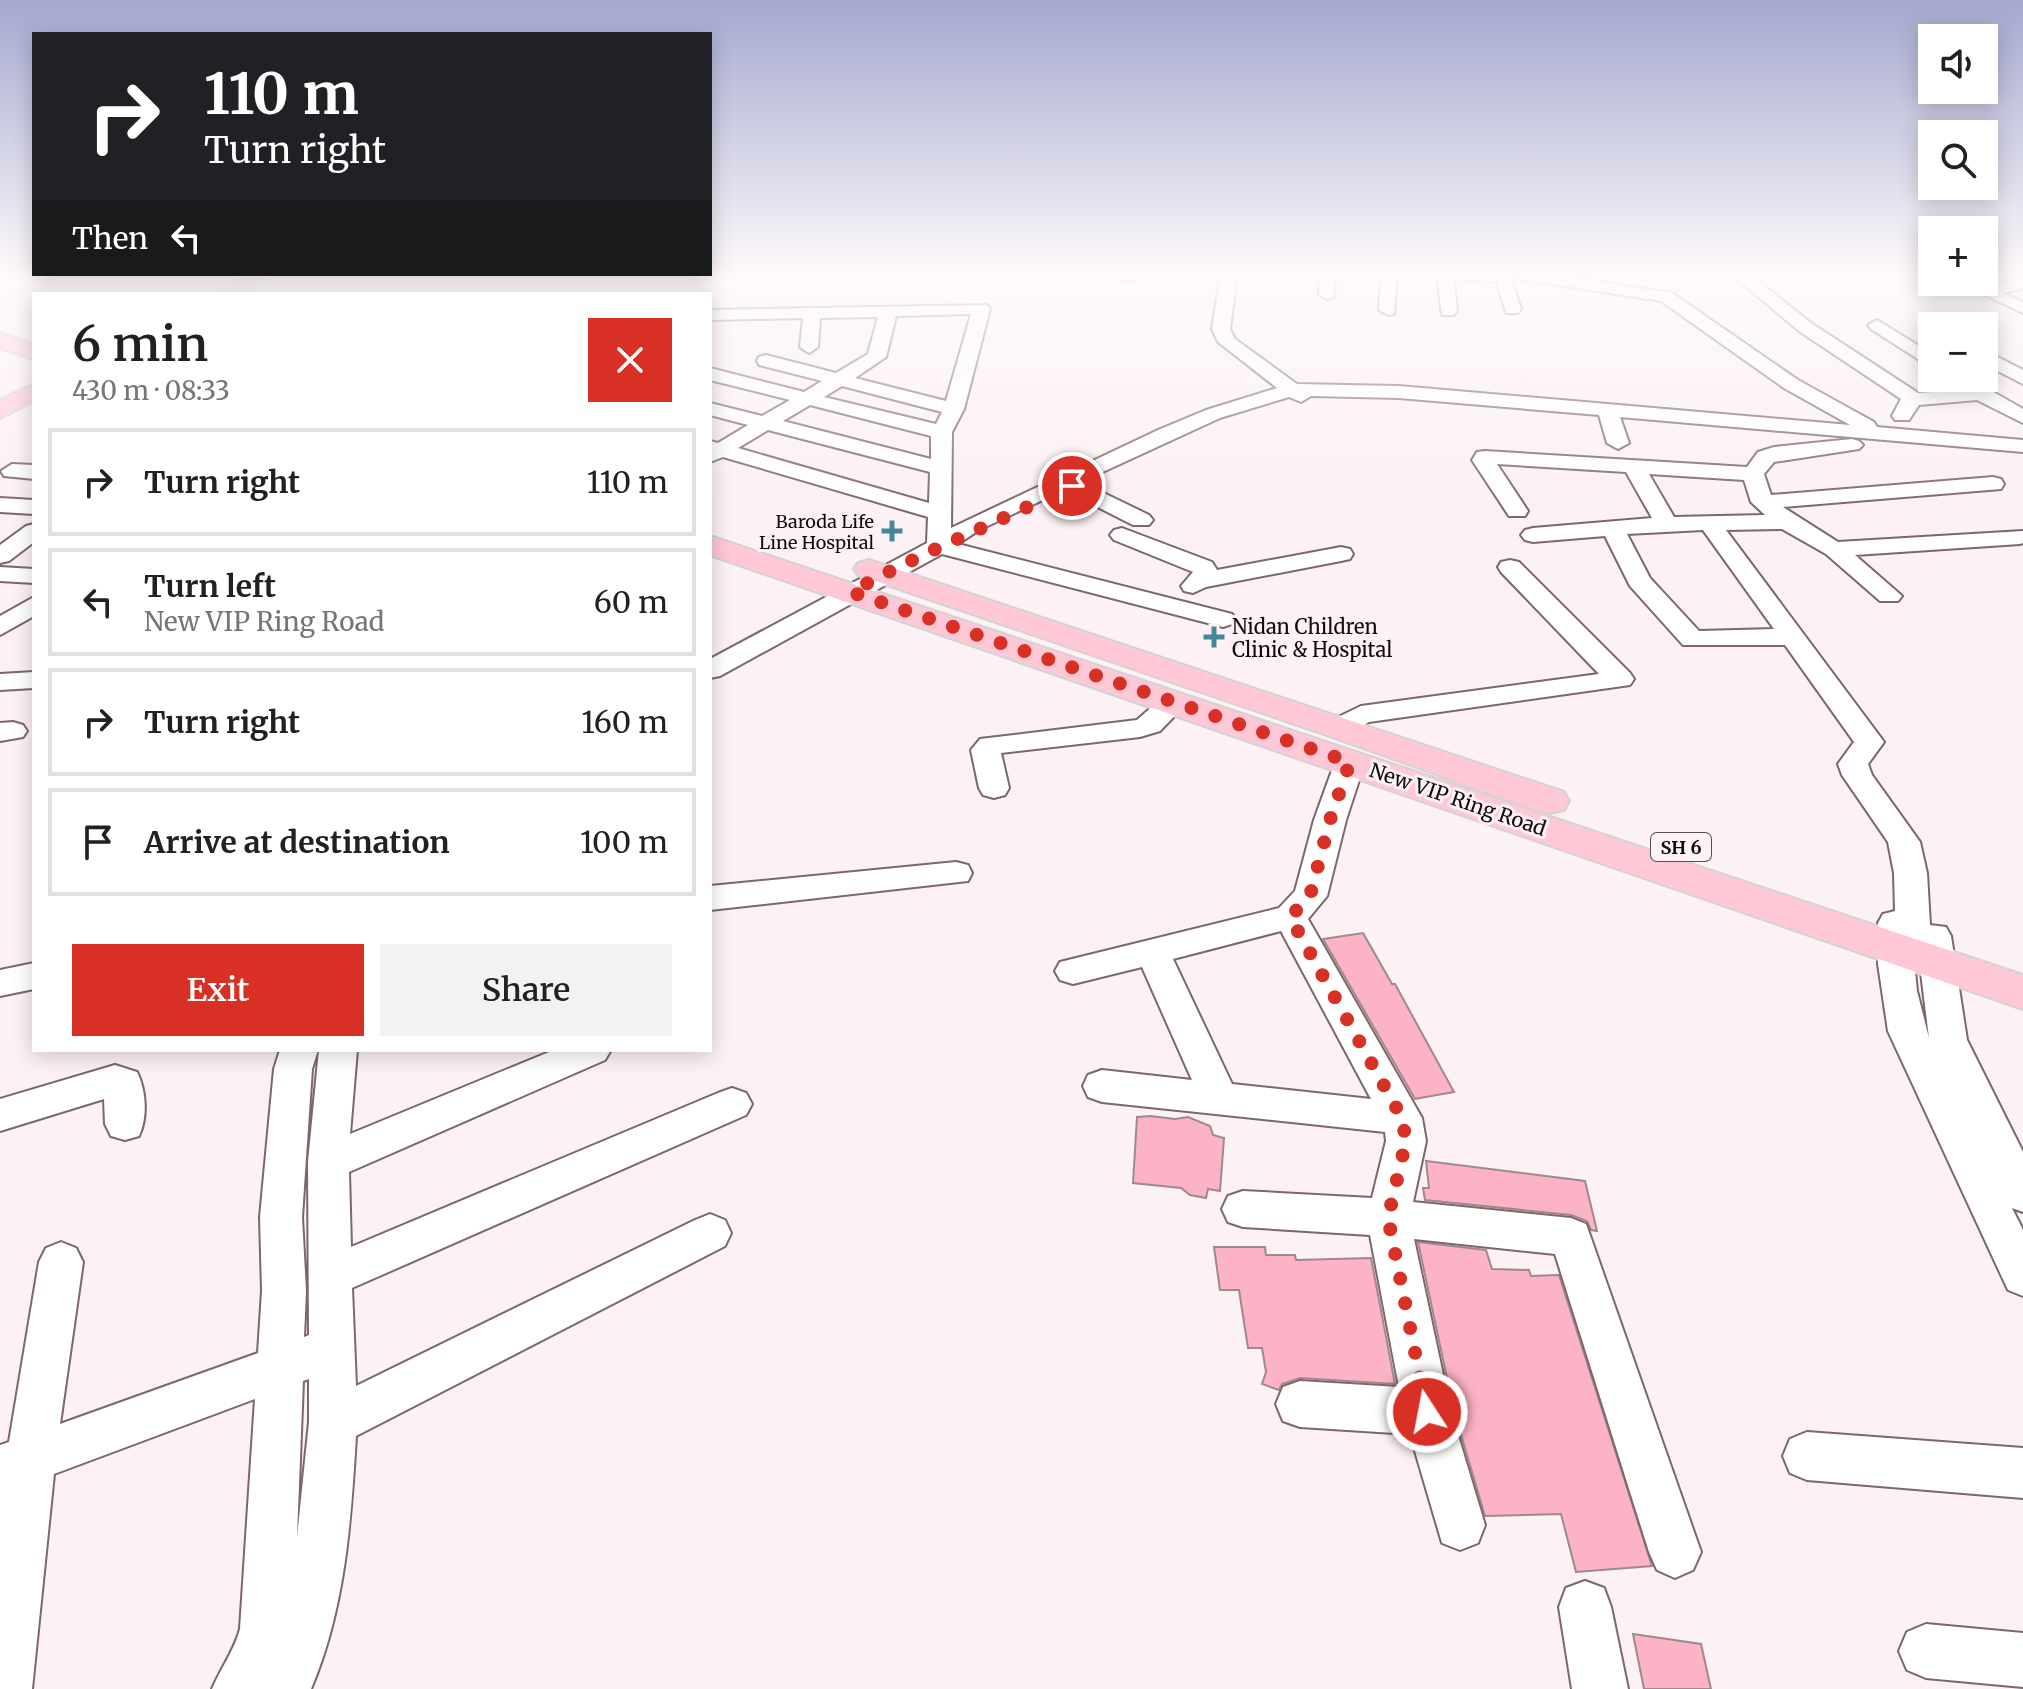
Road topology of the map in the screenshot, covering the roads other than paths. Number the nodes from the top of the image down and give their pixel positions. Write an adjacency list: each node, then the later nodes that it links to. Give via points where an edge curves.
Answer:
1 (878, 353): 13 (street)
2 (969, 353): 21 (street)
3 (1239, 353): 14 (street)
4 (1256, 353): 14 (street)
5 (1750, 353): 29 (street, via 1848,417)
6 (1844, 353): 19 (street)
7 (0, 360): 10 (main road)
8 (766, 361): 13 (street)
9 (1998, 364): 12 (street)
10 (32, 369)
11 (712, 374): 18 (street)
12 (2023, 378)
13 (841, 379): 18 (street); 21 (street)
14 (1303, 392): 23 (street, via 1387,396 1538,419); 27 (street, via 1399,392); 37 (street, via 1221,419); 53 (street, via 1213,414 1165,434 971,525)
15 (1978, 392): 17 (street)
16 (32, 393): 24 (main road)
17 (1981, 394): 19 (street); 25 (street)
18 (809, 397): 26 (street); 28 (street)
19 (1914, 399): 29 (street, via 1902,413)
20 (32, 407): 24 (main road)
21 (954, 409): 28 (street)
22 (712, 410): 26 (street)
23 (1609, 415): 27 (street); 30 (street)
24 (2, 417)
25 (2023, 417)
26 (764, 424): 32 (street); 34 (street)
27 (1685, 424): 29 (street)
28 (942, 432): 34 (street)
29 (1896, 437): 31 (street); 31 (street); 35 (street, via 1782,452 1766,457)
30 (1618, 443)
31 (2023, 449)
32 (713, 451): 41 (street)
33 (1633, 466): 35 (street); 42 (street, via 1485,457); 45 (street)
34 (939, 468): 41 (street)
35 (1753, 474): 38 (street)
36 (1993, 484): 38 (street)
37 (1072, 486): 53 (street); 61 (street, via 1203,567 1206,572)
38 (1762, 502): 43 (street)
39 (0, 505): 40 (street)
40 (32, 507)
41 (939, 511): 53 (street)
42 (1517, 511)
43 (1787, 522): 46 (street); 54 (street)
44 (712, 523): 59 (main road, New VIP Ring Road / SH 6)
45 (1667, 524): 46 (street); 47 (street)
46 (1710, 524): 69 (street)
47 (1613, 529): 49 (street); 69 (street, via 1639,581 1692,639)
48 (32, 533): 56 (street)
49 (1533, 535)
50 (2020, 537): 54 (street)
51 (1285, 538): 57 (street)
52 (712, 546): 62 (main road, New VIP Ring Road / SH 6)
53 (939, 546): 59 (street); 64 (street)
54 (1834, 549): 63 (street)
55 (1341, 554): 57 (street)
56 (2, 558): 60 (street)
57 (1312, 560): 61 (street)
58 (1510, 567): 74 (street, via 1620,679 1361,715)
59 (884, 574): 62 (street); 74 (main road, New VIP Ring Road / SH 6)
60 (32, 575)
61 (1199, 581): 64 (street)
62 (851, 592): 70 (street); 73 (main road, New VIP Ring Road / SH 6)
63 (1889, 596)
64 (1176, 605): 66 (street)
65 (32, 606): 67 (street)
66 (1223, 619)
67 (2, 626): 68 (street)
68 (32, 627)
69 (1793, 637): 79 (street, via 1869,742 1853,764 1857,780 1906,845)
70 (712, 669)
71 (32, 680): 72 (street)
72 (0, 682)
73 (1174, 702): 74 (main road, New VIP Ring Road / SH 6); 75 (street, via 1140,728 990,745 986,750)
74 (1345, 744): 78 (street, via 1310,896); 79 (main road, New VIP Ring Road / SH 6)
75 (994, 788)
76 (956, 873): 77 (street)
77 (712, 898)
78 (1290, 917): 80 (street); 93 (street)
79 (1915, 940): 81 (main road, New VIP Ring Road / SH 6); 85 (main road, New VIP Ring Road / SH 6); 96 (street, via 1948,1040); 101 (street, via 1898,995 1907,1031)
80 (1152, 951): 82 (street); 90 (street)
81 (2023, 964)
82 (1073, 971)
83 (32, 976): 84 (street)
84 (0, 983)
85 (2023, 992)
86 (298, 1052): 104 (street, via 281,1217)
87 (339, 1052): 95 (street)
88 (587, 1052): 95 (street)
89 (1102, 1086): 90 (street)
90 (1220, 1099): 93 (street)
91 (732, 1104): 102 (street)
92 (0, 1115): 94 (street, via 115,1080 123,1083)
93 (1402, 1118): 98 (street, via 1406,1141)
94 (125, 1124)
95 (328, 1162): 102 (street)
96 (2023, 1194)
97 (1243, 1209): 98 (street)
98 (1388, 1218): 106 (street); 112 (street, via 1571,1237)
99 (710, 1233): 107 (street)
100 (61, 1262): 109 (street)
101 (2023, 1276)
102 (328, 1278): 103 (street)
103 (331, 1349): 104 (street); 107 (street)
104 (280, 1368): 109 (street); 116 (street)
105 (1300, 1404): 106 (street)
106 (1427, 1412): 111 (street)
107 (333, 1422): 116 (street, via 326,1516 309,1620)
108 (1807, 1456): 110 (street)
109 (16, 1464): 117 (street)
110 (2023, 1473)
111 (1460, 1525)
112 (1675, 1552)
113 (1585, 1607): 118 (street)
114 (1926, 1651): 115 (street)
115 (2023, 1660)
116 (267, 1678)
117 (4, 1689)
118 (1600, 1689)

